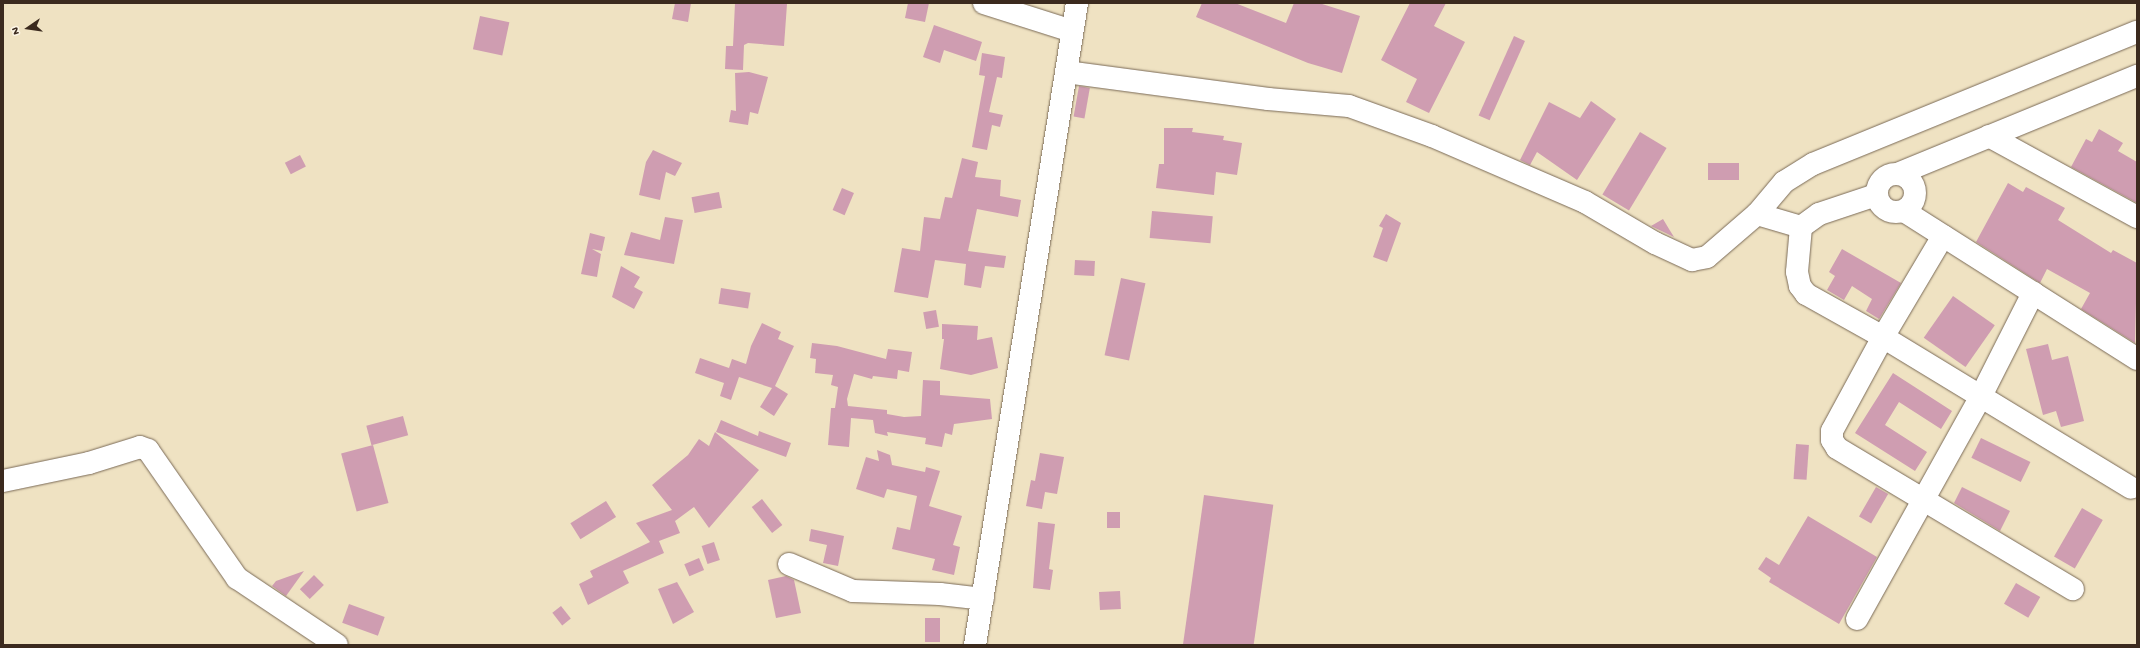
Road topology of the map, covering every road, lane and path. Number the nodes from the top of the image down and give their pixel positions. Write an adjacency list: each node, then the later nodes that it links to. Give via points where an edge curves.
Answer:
1 (984, 3): 3 (main road)
2 (1077, 3): 3 (main road)
3 (1072, 32): 5 (main road)
4 (2137, 32): 11 (main road, via 1814,164 1784,182)
5 (1066, 72): 11 (main road, via 1268,99 1349,106 1432,136 1585,202 1655,243 1692,260 1706,257); 24 (main road)
6 (2137, 76): 7 (main road)
7 (1989, 136): 8 (main road); 12 (main road)
8 (1900, 173): 9 (main road, via 1888,175 1879,183); 10 (main road, via 1911,179 1916,191 1914,203)
9 (1876, 195): 10 (main road, via 1881,207 1892,213); 13 (main road, via 1819,214)
10 (1904, 211): 14 (main road)
11 (1757, 214): 13 (main road)
12 (2137, 217)
13 (1801, 227): 16 (main road, via 1797,272 1803,290)
14 (1943, 236): 15 (main road); 16 (main road)
15 (2033, 293): 17 (main road); 18 (main road)
16 (1883, 337): 18 (main road); 21 (main road, via 1832,432 1832,440 1837,448)
17 (2137, 359)
18 (1980, 398): 20 (main road); 21 (main road)
19 (3, 480): 26 (main road, via 89,463 140,447 148,450 237,578)
20 (2131, 488)
21 (1922, 500): 23 (main road); 25 (main road)
22 (789, 564): 24 (main road, via 853,591 940,594)
23 (2073, 589)
24 (983, 599): 27 (main road)
25 (1857, 619)
26 (337, 645)
27 (975, 645)

